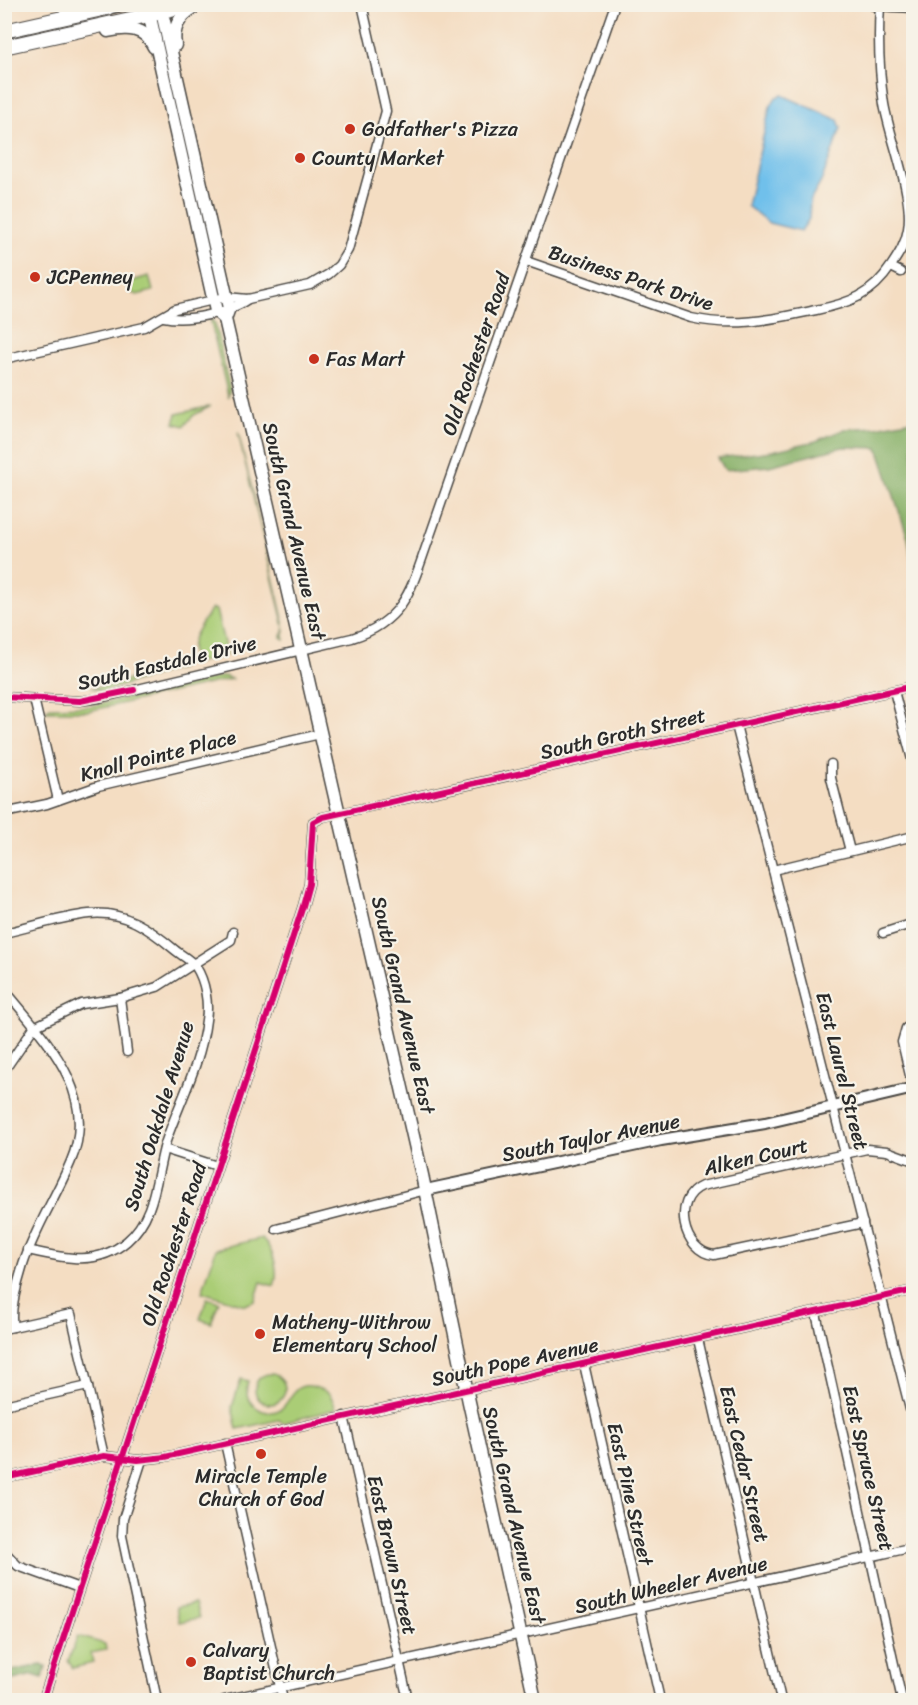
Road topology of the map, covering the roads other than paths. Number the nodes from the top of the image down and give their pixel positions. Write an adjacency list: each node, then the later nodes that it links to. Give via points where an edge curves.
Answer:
1 (124, 4): 7 (main road)
2 (362, 4): 18 (street, via 386,111 348,250 339,265 319,281 248,298 238,306)
3 (615, 4): 15 (street, Old Rochester Road)
4 (874, 4): 6 (main road)
5 (199, 5): 9 (main road); 14 (main road, via 180,20 174,36 185,88)
6 (880, 5): 8 (main road); 16 (street, Business Park Drive, via 884,104 909,212 907,236)
7 (109, 6): 11 (main road)
8 (914, 6)
9 (155, 9): 10 (main road); 13 (main road, South Grand Avenue East); 14 (main road, South Grand Avenue East)
10 (87, 29): 12 (main road); 13 (main road, via 103,32 127,27 141,32 152,42)
11 (4, 31)
12 (4, 46)
13 (160, 62): 18 (main road, South Grand Avenue East)
14 (183, 105): 18 (main road, South Grand Avenue East)
15 (526, 261): 16 (street, Business Park Drive, via 691,318 730,324 754,323 854,301 877,286); 20 (street, Old Rochester Road, via 408,595 392,616 372,630)
16 (891, 267): 17 (street)
17 (901, 272)
18 (222, 307): 19 (street, via 177,320 164,317 144,327); 20 (main road, South Grand Avenue East)
19 (4, 358)
20 (301, 650): 24 (street, South Eastdale Drive, via 88,700); 26 (main road, South Grand Avenue East)
21 (914, 686): 22 (street, South Groth Street)
22 (894, 691): 25 (street, South Groth Street); 28 (street)
23 (4, 697): 24 (street, South Eastdale Drive)
24 (34, 699): 29 (street)
25 (736, 725): 31 (street, South Groth Street); 34 (street, East Laurel Street)
26 (320, 734): 29 (street, Knoll Pointe Place, via 98,786); 31 (main road, South Grand Avenue East)
27 (831, 764): 33 (street)
28 (914, 767)
29 (58, 800): 30 (street, Knoll Pointe Place)
30 (4, 813)
31 (339, 814): 51 (street, Old Rochester Road, via 316,820 311,828 309,884 303,906); 52 (main road, South Grand Avenue East)
32 (914, 837): 33 (street)
33 (850, 851): 34 (street)
34 (773, 870): 47 (street, East Laurel Street)
35 (914, 924): 38 (street)
36 (233, 932): 39 (street, via 231,940)
37 (4, 933): 39 (street, via 90,914 121,916 153,932)
38 (883, 933)
39 (195, 966): 41 (street, via 157,987); 48 (street, South Oakdale Avenue, via 205,991 207,1018 197,1061)
40 (4, 989): 43 (street)
41 (120, 998): 43 (street, via 81,1004); 44 (street)
42 (907, 1025): 46 (street, via 902,1042)
43 (34, 1027): 45 (street); 55 (street, via 74,1086 79,1119 74,1153)
44 (127, 1052)
45 (4, 1071)
46 (913, 1088): 47 (street, South Taylor Avenue)
47 (834, 1107): 49 (street, East Laurel Street); 52 (street, South Taylor Avenue)
48 (164, 1149): 51 (street); 55 (street, South Oakdale Avenue, via 147,1216 128,1241 88,1259 59,1258)
49 (846, 1153): 50 (street, Alken Court, via 878,1149); 53 (street, East Laurel Street); 53 (street, Alken Court, via 698,1188 685,1203 686,1224 696,1248 714,1255)
50 (914, 1161)
51 (217, 1166): 69 (street, Old Rochester Road)
52 (426, 1190): 54 (street, South Taylor Avenue); 63 (main road, South Grand Avenue East)
53 (863, 1223): 57 (street, East Laurel Street)
54 (276, 1229)
55 (28, 1250): 59 (street)
56 (914, 1290): 57 (street, South Pope Avenue)
57 (882, 1298): 58 (street, South Pope Avenue); 66 (street, East Laurel Street)
58 (816, 1313): 60 (street, South Pope Avenue); 74 (street, East Spruce Street)
59 (9, 1328): 62 (street, via 71,1314)
60 (698, 1339): 61 (street, South Pope Avenue); 75 (street, East Cedar Street)
61 (584, 1364): 63 (street, South Pope Avenue); 77 (street, East Pine Street)
62 (88, 1386): 64 (street); 68 (street)
63 (466, 1389): 65 (street, South Pope Avenue); 78 (main road, South Grand Avenue East)
64 (4, 1405)
65 (344, 1416): 67 (street, South Pope Avenue); 79 (street, East Brown Street)
66 (914, 1425)
67 (225, 1443): 70 (street, South Pope Avenue); 80 (street)
68 (104, 1456): 69 (street, South Pope Avenue); 71 (street, South Pope Avenue)
69 (122, 1458): 70 (street, South Pope Avenue); 76 (street, Old Rochester Road)
70 (142, 1460): 82 (street, via 123,1519 122,1536)
71 (4, 1478)
72 (914, 1547): 74 (street, South Wheeler Avenue)
73 (4, 1551): 76 (street, via 18,1566)
74 (871, 1556): 75 (street, South Wheeler Avenue); 89 (street, East Spruce Street)
75 (754, 1583): 77 (street, South Wheeler Avenue); 88 (street, East Cedar Street)
76 (79, 1588): 81 (street, Old Rochester Road)
77 (639, 1608): 78 (street, South Wheeler Avenue); 87 (street, East Pine Street)
78 (521, 1635): 79 (street, South Wheeler Avenue); 86 (main road, South Grand Avenue East)
79 (400, 1661): 80 (street, South Wheeler Avenue); 85 (street, East Brown Street)
80 (280, 1688): 83 (street, South Wheeler Avenue); 84 (street)
81 (43, 1701)
82 (157, 1701)
83 (224, 1701)
84 (283, 1701)
85 (408, 1701)
86 (535, 1701)
87 (660, 1701)
88 (781, 1701)
89 (902, 1701)

